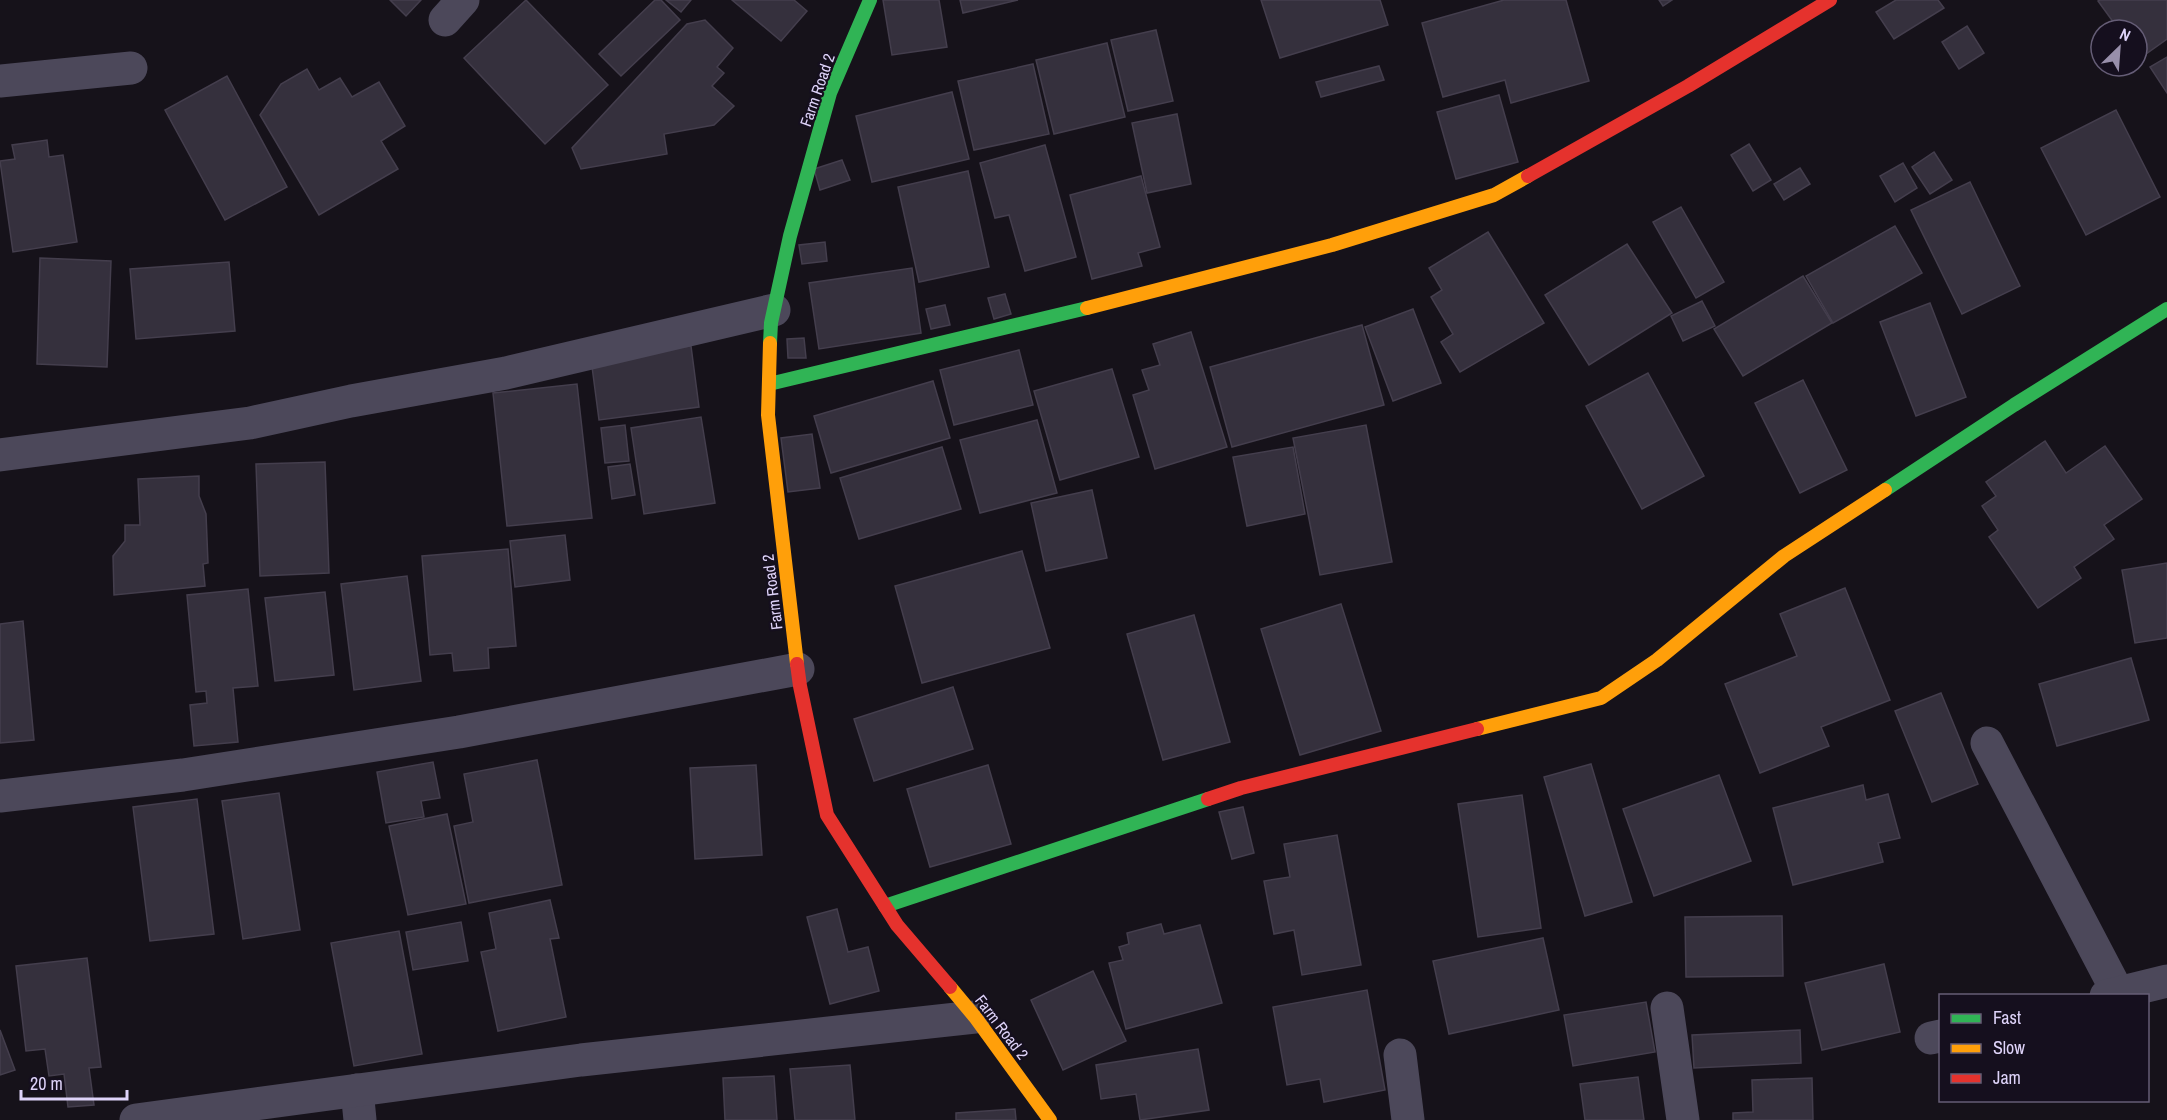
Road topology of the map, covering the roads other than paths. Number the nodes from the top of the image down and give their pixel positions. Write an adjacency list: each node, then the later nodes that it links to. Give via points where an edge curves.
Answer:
1 (870, 0): 6 (street, Farm Road 2, via 830,93)
2 (1830, 0): 7 (street, via 1688,86 1494,195 1332,245 1010,328)
3 (131, 68): 4 (street)
4 (0, 81)
5 (2167, 309): 12 (street, via 1784,556 1657,660 1600,698 1240,788)
6 (774, 310): 7 (street, Farm Road 2); 8 (street, via 506,373 250,423)
7 (769, 384): 9 (street, Farm Road 2, via 768,415)
8 (0, 455)
9 (798, 669): 11 (street, via 459,732 183,776); 12 (street, Farm Road 2, via 827,814)
10 (1987, 743): 14 (street)
11 (0, 796)
12 (885, 906): 16 (street, Farm Road 2, via 897,926)
13 (2166, 986): 14 (street)
14 (2112, 994)
15 (1667, 1008): 22 (street)
16 (975, 1017): 18 (street, via 581,1060); 20 (street, Farm Road 2)
17 (1400, 1056): 21 (street)
18 (359, 1105): 19 (street)
19 (135, 1120)
20 (1050, 1120)
21 (1408, 1120)
22 (1683, 1120)

